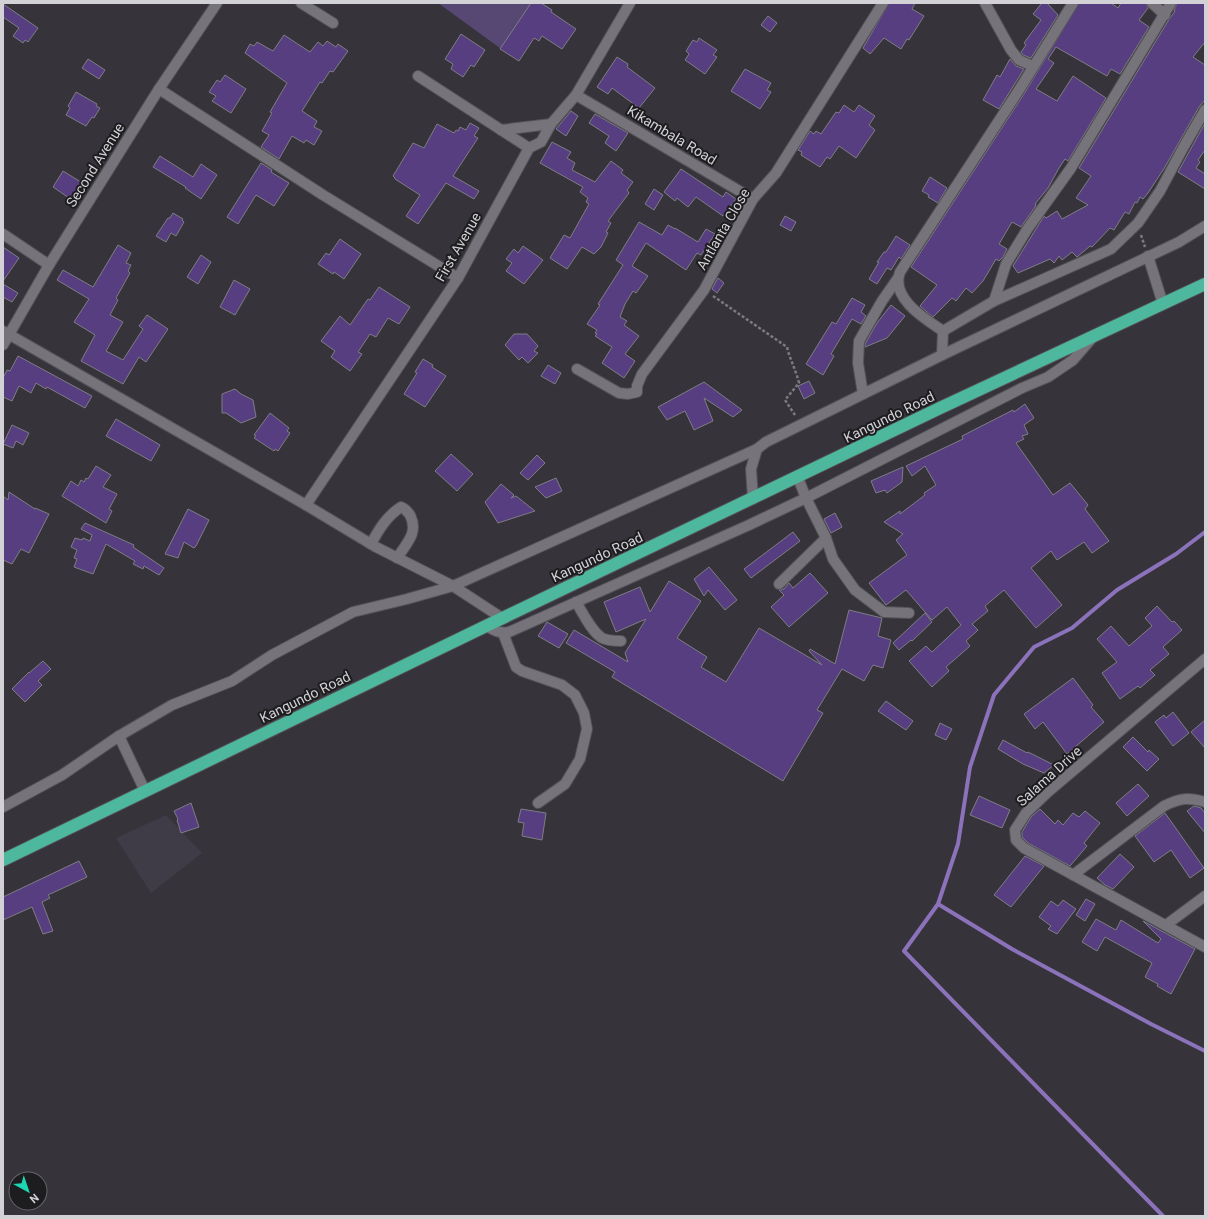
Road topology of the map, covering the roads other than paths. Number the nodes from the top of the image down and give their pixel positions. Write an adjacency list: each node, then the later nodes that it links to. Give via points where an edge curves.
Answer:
1 (217, 3): 13 (street, Second Avenue)
2 (301, 3): 10 (street)
3 (630, 3): 14 (street, First Avenue)
4 (883, 3): 19 (street, Antlanta Close, via 776,173)
5 (985, 3): 11 (street, via 1018,60)
6 (1073, 3): 11 (street)
7 (1152, 3): 9 (street)
8 (1171, 3): 9 (street)
9 (1165, 15): 27 (street, via 1071,168 1006,264)
10 (333, 23)
11 (1033, 66): 25 (street)
12 (418, 76): 17 (street)
13 (159, 89): 23 (street, Second Avenue); 24 (street)
14 (576, 95): 16 (street, First Avenue); 19 (street, Kikambala Road)
15 (1205, 110): 27 (street, via 1160,191 1138,223 1111,249)
16 (551, 124): 17 (street); 18 (street, First Avenue, via 541,142)
17 (501, 130): 18 (street)
18 (529, 148): 24 (street, First Avenue)
19 (753, 199): 34 (street, Antlanta Close, via 704,290 642,374 637,392 619,393)
20 (1205, 226): 22 (street, via 1179,242)
21 (3, 234): 23 (street)
22 (1148, 256): 28 (street); 33 (street)
23 (49, 265): 30 (street, Second Avenue)
24 (458, 278): 40 (street, First Avenue)
25 (898, 278): 29 (street, via 907,303 917,314); 35 (street, via 859,341 858,363)
26 (1205, 284): 28 (highway, Kangundo Road)
27 (994, 301): 29 (street)
28 (1163, 304): 31 (highway, Kangundo Road)
29 (943, 331): 33 (street)
30 (6, 332): 32 (street, Second Avenue); 40 (street)
31 (1092, 337): 37 (highway, Kangundo Road); 38 (street, via 1073,360 1048,377)
32 (3, 345)
33 (942, 354): 35 (street)
34 (577, 369)
35 (863, 394): 36 (street, via 800,424)
36 (757, 449): 39 (street, via 751,469); 45 (street)
37 (798, 478): 38 (street); 39 (highway, Kangundo Road)
38 (806, 498): 41 (street); 46 (street)
39 (753, 499): 48 (highway, Kangundo Road)
40 (306, 505): 42 (street)
41 (826, 538): 44 (street); 47 (street, via 833,559 855,590 884,612)
42 (371, 544): 43 (street); 43 (street, via 382,524 393,512 401,507 406,509 414,524 414,530)
43 (396, 558): 45 (street)
44 (779, 584)
45 (453, 586): 48 (street); 53 (street, via 353,612 272,655 232,681 172,705)
46 (576, 602): 50 (street); 51 (street, via 601,638)
47 (909, 613)
48 (502, 618): 49 (highway, Kangundo Road)
49 (486, 626): 50 (street); 54 (highway, Kangundo Road)
50 (503, 633): 56 (street, via 516,667 562,685 575,695 584,713 587,729 580,759 565,784)
51 (621, 642)
52 (1205, 659): 59 (street, Salama Drive, via 1048,792 1026,813 1015,830 1016,840 1024,848)
53 (119, 736): 54 (street); 57 (street, via 62,775)
54 (145, 791): 58 (highway, Kangundo Road)
55 (1205, 802): 59 (street, via 1178,799 1164,806)
56 (538, 803)
57 (3, 808)
58 (3, 860)
59 (1073, 875): 61 (street, Salama Drive)
60 (1205, 896): 61 (street)
61 (1166, 925): 62 (street, Salama Drive)
62 (1205, 947)

